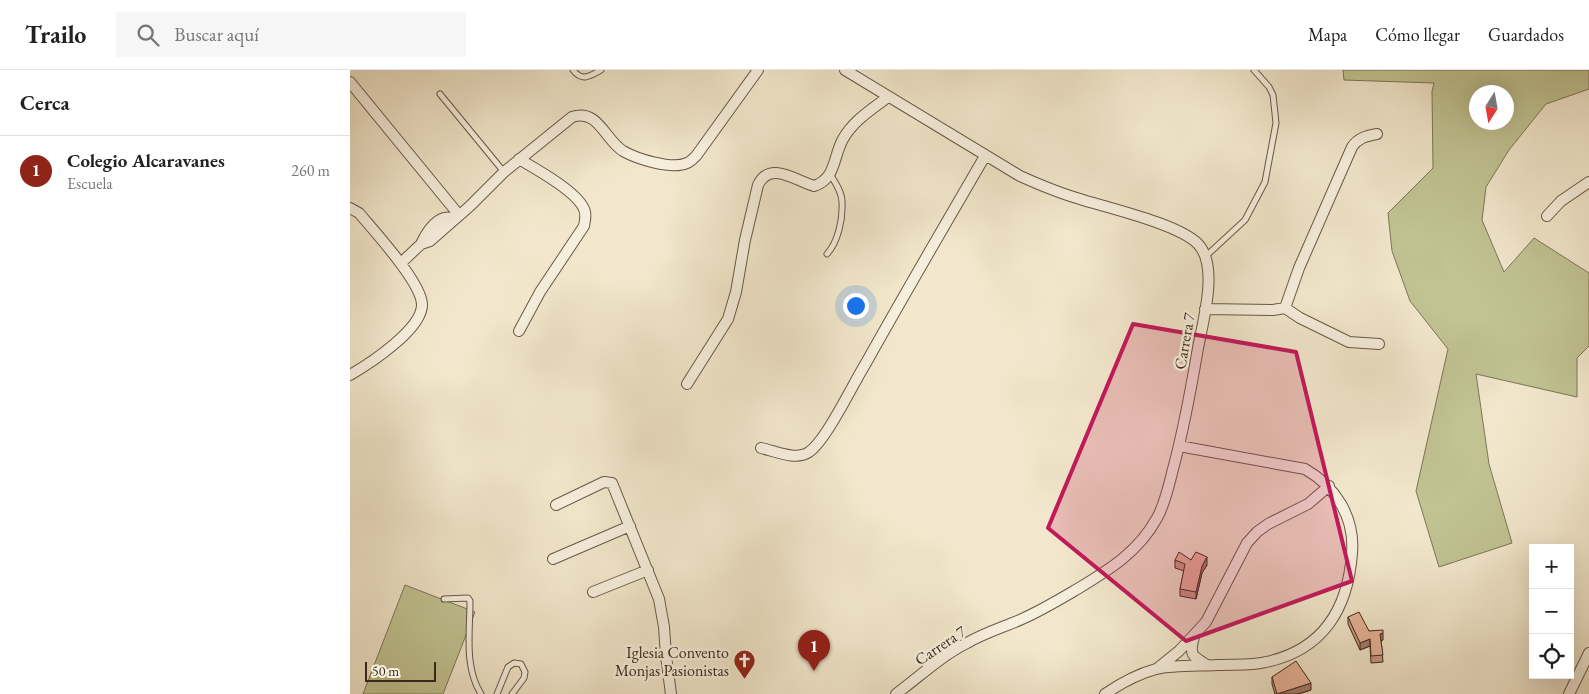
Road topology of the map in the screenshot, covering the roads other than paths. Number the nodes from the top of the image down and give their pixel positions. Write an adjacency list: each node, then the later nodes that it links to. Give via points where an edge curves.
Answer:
1 (573, 70): 2 (lane, via 584,78)
2 (601, 70)
3 (758, 70): 11 (street, via 687,164 672,166 622,150 592,118 583,115 572,117)
4 (845, 70): 8 (street)
5 (1254, 70): 19 (lane, via 1273,95 1276,123 1265,182 1245,220)
6 (350, 82): 17 (street)
7 (440, 94): 12 (lane)
8 (888, 97): 10 (street); 13 (street, via 863,115 843,139)
9 (1377, 134): 21 (street, via 1357,140 1352,147)
10 (985, 156): 19 (street, via 1046,187 1173,228 1190,237); 28 (street, via 830,426 814,448 795,456)
11 (519, 159): 12 (street); 23 (street, via 577,198 586,217 584,226 540,292)
12 (504, 172): 17 (street)
13 (830, 174): 18 (lane, via 843,201 837,238); 26 (street, via 822,184 814,186 774,172 761,179 728,319)
14 (1589, 182): 16 (street, via 1561,201)
15 (350, 208): 20 (street, via 359,213)
16 (1547, 216)
17 (457, 217): 20 (street, via 440,218 421,244)
18 (828, 254)
19 (1206, 256): 22 (street, Carrera 7)
20 (400, 263): 25 (street, via 420,297 420,316 391,347)
21 (1285, 308): 22 (street); 24 (street, via 1349,342)
22 (1205, 309): 27 (street, Carrera 7)
23 (519, 331)
24 (1379, 344)
25 (350, 375)
26 (687, 384)
27 (1180, 446): 29 (street, via 1305,469); 44 (street, Carrera 7, via 1157,518 1141,541 1120,562 1041,610 967,642)
28 (761, 448)
29 (1329, 486): 36 (street, via 1308,504 1268,524 1247,543 1206,622); 38 (street, via 1348,517 1353,544 1347,589 1328,627 1299,651 1283,658 1264,663)
30 (556, 505): 31 (street, via 610,482)
31 (630, 526): 32 (street); 33 (street)
32 (553, 559)
33 (648, 570): 34 (street); 43 (street, via 659,599)
34 (594, 592)
35 (444, 599): 40 (lane, via 468,598 470,601 470,664)
36 (1194, 636): 38 (street, via 1191,650 1194,658); 39 (street)
37 (1589, 653): 46 (street)
38 (1207, 665): 39 (street)
39 (1158, 668): 45 (street)
40 (481, 694)
41 (497, 694): 42 (lane, via 508,667 514,663 521,664 524,678)
42 (512, 694)
43 (671, 694)
44 (896, 694)
45 (1106, 694)
46 (1569, 694)

